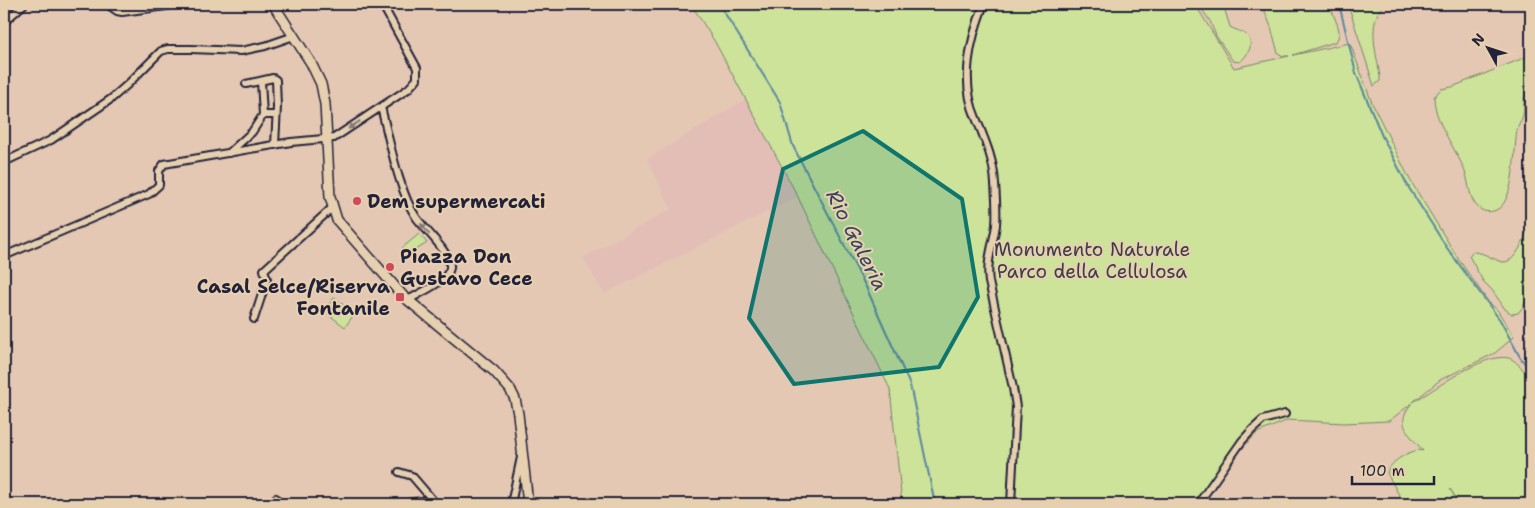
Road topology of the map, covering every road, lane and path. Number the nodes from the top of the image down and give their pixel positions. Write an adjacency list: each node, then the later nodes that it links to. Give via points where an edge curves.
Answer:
1 (24, 4): 7 (street)
2 (107, 4): 3 (street, via 122,12)
3 (181, 4)
4 (273, 4): 8 (main road)
5 (382, 4): 11 (street, via 418,68 418,74 410,87)
6 (984, 4): 31 (street, via 971,41 968,77 975,117 994,172 996,225 988,276 1016,407)
7 (4, 22)
8 (294, 36): 14 (main road, via 321,84); 17 (street, via 242,51 163,50 111,98 51,140)
9 (261, 81): 10 (street); 12 (street); 13 (street, via 276,80)
10 (246, 84)
11 (381, 107): 14 (street, one-way to 14, via 336,137); 20 (street, one-way to 11, via 445,277 450,263 416,217 409,202)
12 (264, 115): 13 (street); 16 (street, via 252,132)
13 (276, 115): 15 (street)
14 (326, 139): 15 (street); 18 (main road)
15 (275, 145): 16 (street)
16 (229, 153): 19 (street, via 164,164 159,171 159,185 150,194)
17 (4, 162)
18 (332, 208): 20 (main road, via 342,228); 21 (street, via 264,270 267,279)
19 (4, 256)
20 (408, 300): 23 (main road, via 504,381 516,404)
21 (254, 319)
22 (1285, 414): 32 (street, via 1266,419 1254,427)
23 (522, 449): 29 (street); 30 (main road)
24 (399, 472): 28 (street, via 412,476)
25 (276, 498): 26 (street)
26 (271, 504)
27 (401, 504): 28 (street, via 422,501)
28 (436, 504)
29 (511, 504)
30 (528, 504)
31 (1011, 504)
32 (1198, 504)

